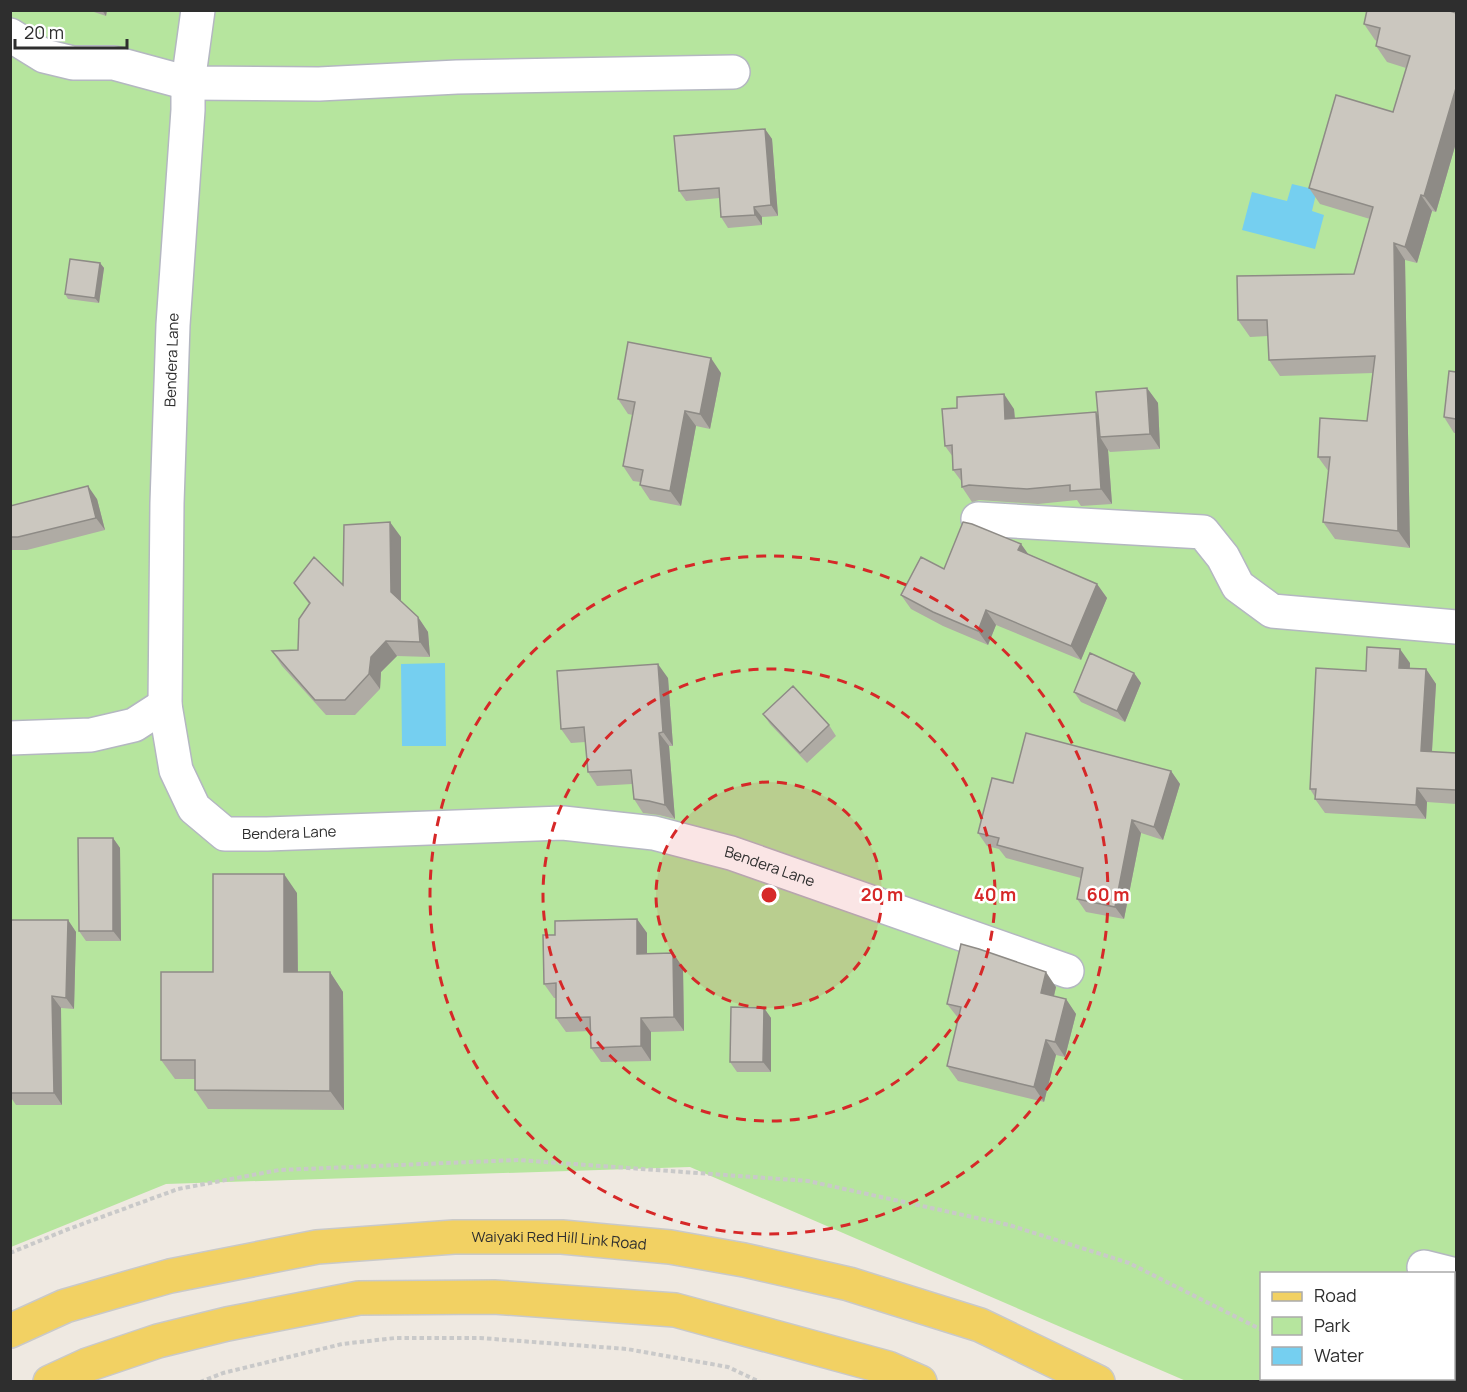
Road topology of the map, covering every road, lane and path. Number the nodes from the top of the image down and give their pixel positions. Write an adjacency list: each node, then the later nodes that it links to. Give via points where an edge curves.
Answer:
1 (198, 10): 4 (street, Bendera Lane)
2 (10, 36): 4 (street, via 44,56 73,63 114,63)
3 (733, 72): 4 (street, via 319,84)
4 (188, 83): 7 (street, Bendera Lane, via 172,348)
5 (978, 519): 6 (street, via 1203,531 1238,586 1272,611)
6 (1456, 627)
7 (165, 705): 8 (street, via 134,726 91,735); 9 (street, Bendera Lane, via 176,770 194,808 225,834 563,823 654,833 731,853)
8 (10, 738)
9 (1067, 970)
10 (10, 1253): 11 (path, via 178,1189 279,1170 518,1160 808,1182 1009,1225 1129,1263)
11 (1260, 1328)
12 (10, 1331): 17 (main road, Waiyaki Red Hill Link Road, via 65,1306 170,1276 317,1247 454,1237 562,1237 670,1247 849,1284 980,1325)
13 (50, 1382): 16 (main road, via 158,1341 359,1298 494,1297 675,1310 888,1368)
14 (200, 1382): 15 (path, via 342,1344 395,1338 491,1339 627,1349 728,1367)
15 (760, 1382)
16 (920, 1382)
17 (1098, 1382)

